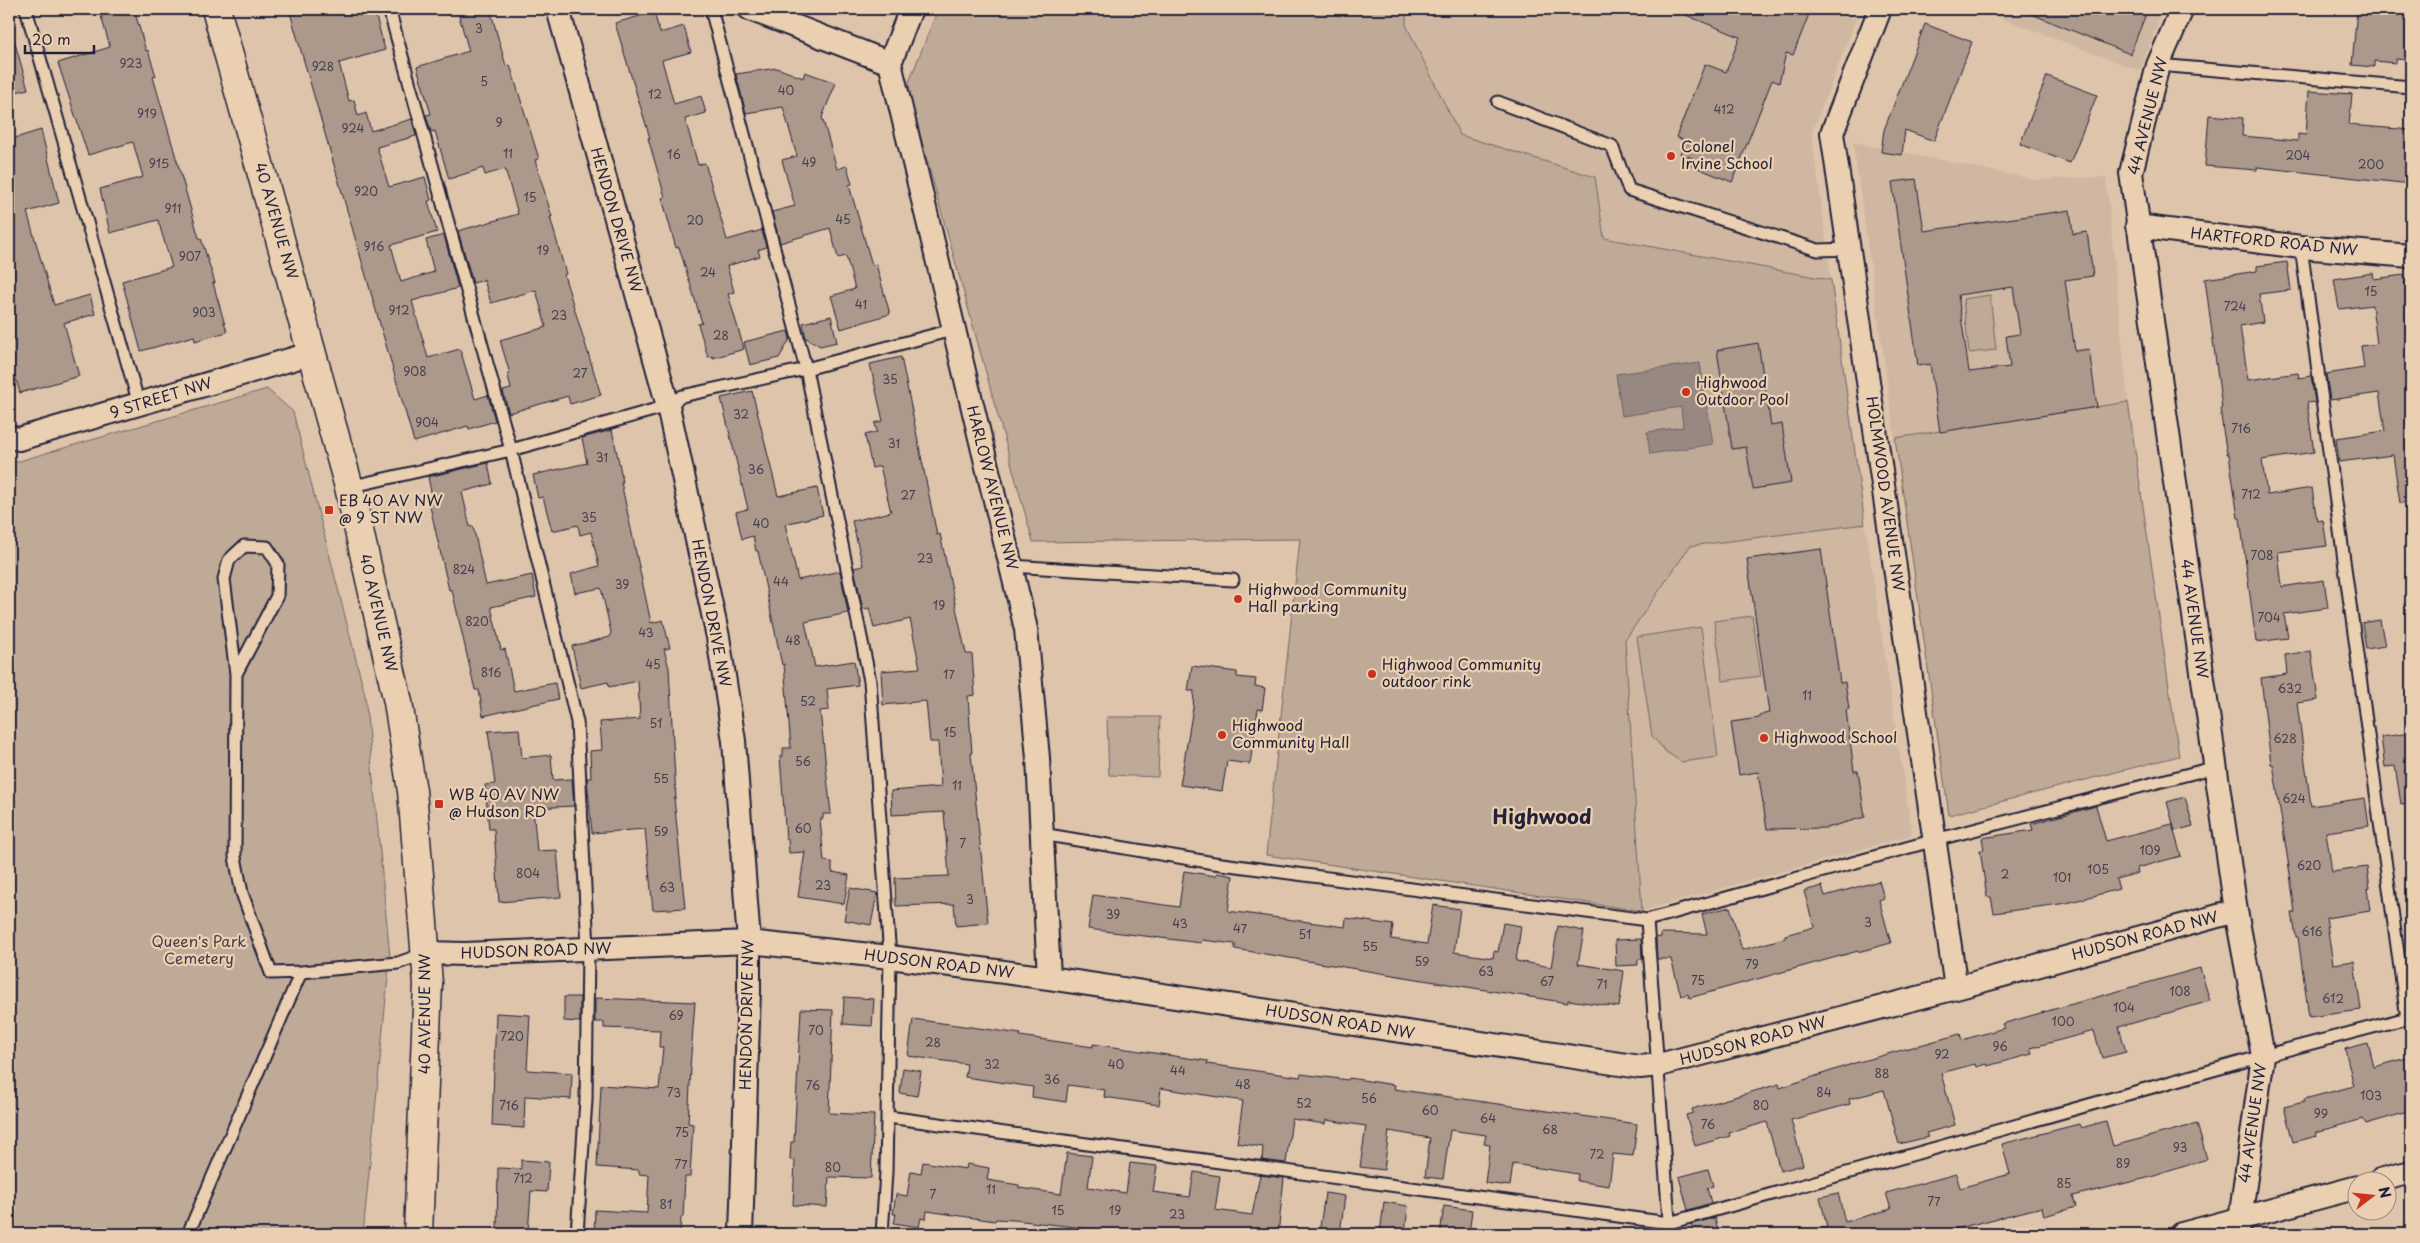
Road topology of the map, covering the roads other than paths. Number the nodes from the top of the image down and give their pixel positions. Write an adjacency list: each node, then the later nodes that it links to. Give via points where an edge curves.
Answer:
1 (26, 9): 21 (lane)
2 (216, 9): 19 (street, 40 AVENUE NW)
3 (389, 9): 24 (lane)
4 (558, 9): 22 (street, HENDON DRIVE NW)
5 (711, 9): 20 (lane)
6 (750, 9): 10 (street)
7 (911, 9): 10 (street)
8 (1880, 9): 16 (street, HOLMWOOD AVENUE NW, via 1832,133)
9 (2182, 9): 11 (street, 44 AVENUE NW)
10 (890, 63): 18 (street, HARLOW AVENUE NW)
11 (2158, 65): 12 (lane); 14 (street, 44 AVENUE NW, via 2130,173)
12 (2411, 87)
13 (1498, 102): 16 (lane, via 1612,146 1629,190 1818,250)
14 (2137, 226): 15 (street, HARTFORD ROAD NW); 29 (street, 44 AVENUE NW)
15 (2301, 247): 17 (street, HARTFORD ROAD NW); 41 (lane)
16 (1849, 249): 31 (street, HOLMWOOD AVENUE NW)
17 (2411, 256)
18 (952, 330): 20 (lane); 26 (street, HARLOW AVENUE NW)
19 (313, 353): 21 (street, 9 STREET NW); 25 (street, 40 AVENUE NW)
20 (806, 369): 22 (lane, via 682,396); 37 (lane, via 870,681)
21 (140, 404): 23 (street, 9 STREET NW, via 19,439)
22 (668, 406): 24 (lane); 34 (street, HENDON DRIVE NW, via 718,637 734,741)
23 (9, 437)
24 (511, 450): 25 (lane); 35 (lane, via 576,722)
25 (349, 487): 36 (street, 40 AVENUE NW, via 398,702 412,790)
26 (1012, 566): 27 (lane); 30 (street, HARLOW AVENUE NW, via 1026,629)
27 (1233, 580)
28 (236, 674): 28 (lane, via 277,596 278,564 267,547 244,546 229,560 224,578); 38 (lane, via 235,857 242,893 271,973)
29 (2216, 767): 31 (lane); 32 (street, 44 AVENUE NW)
30 (1042, 834): 33 (lane, via 1214,863); 39 (street, HARLOW AVENUE NW)
31 (1935, 840): 33 (lane); 40 (street, HOLMWOOD AVENUE NW)
32 (2236, 911): 40 (street, HUDSON ROAD NW); 42 (street, 44 AVENUE NW)
33 (1647, 920): 43 (lane)
34 (749, 942): 35 (street, HUDSON ROAD NW); 37 (street, HUDSON ROAD NW); 53 (street, HENDON DRIVE NW)
35 (588, 949): 36 (street, HUDSON ROAD NW, via 465,954); 52 (lane, via 586,1100)
36 (426, 952): 38 (lane, via 398,963); 51 (street, 40 AVENUE NW, via 428,983)
37 (890, 956): 39 (street, HUDSON ROAD NW); 44 (lane)
38 (301, 972): 50 (lane)
39 (1049, 978): 43 (street, HUDSON ROAD NW, via 1640,1067)
40 (1956, 988): 43 (street, HUDSON ROAD NW)
41 (2409, 1018): 42 (lane)
42 (2263, 1056): 48 (street, 44 AVENUE NW); 49 (lane)
43 (1659, 1065): 49 (lane)
44 (888, 1117): 49 (lane); 54 (lane)
45 (2411, 1172): 46 (street)
46 (2398, 1175)
47 (2348, 1190): 48 (street)
48 (2238, 1226): 55 (street)
49 (1670, 1229)
50 (188, 1234)
51 (418, 1234)
52 (577, 1234)
53 (741, 1234)
54 (882, 1234)
55 (2182, 1234)

